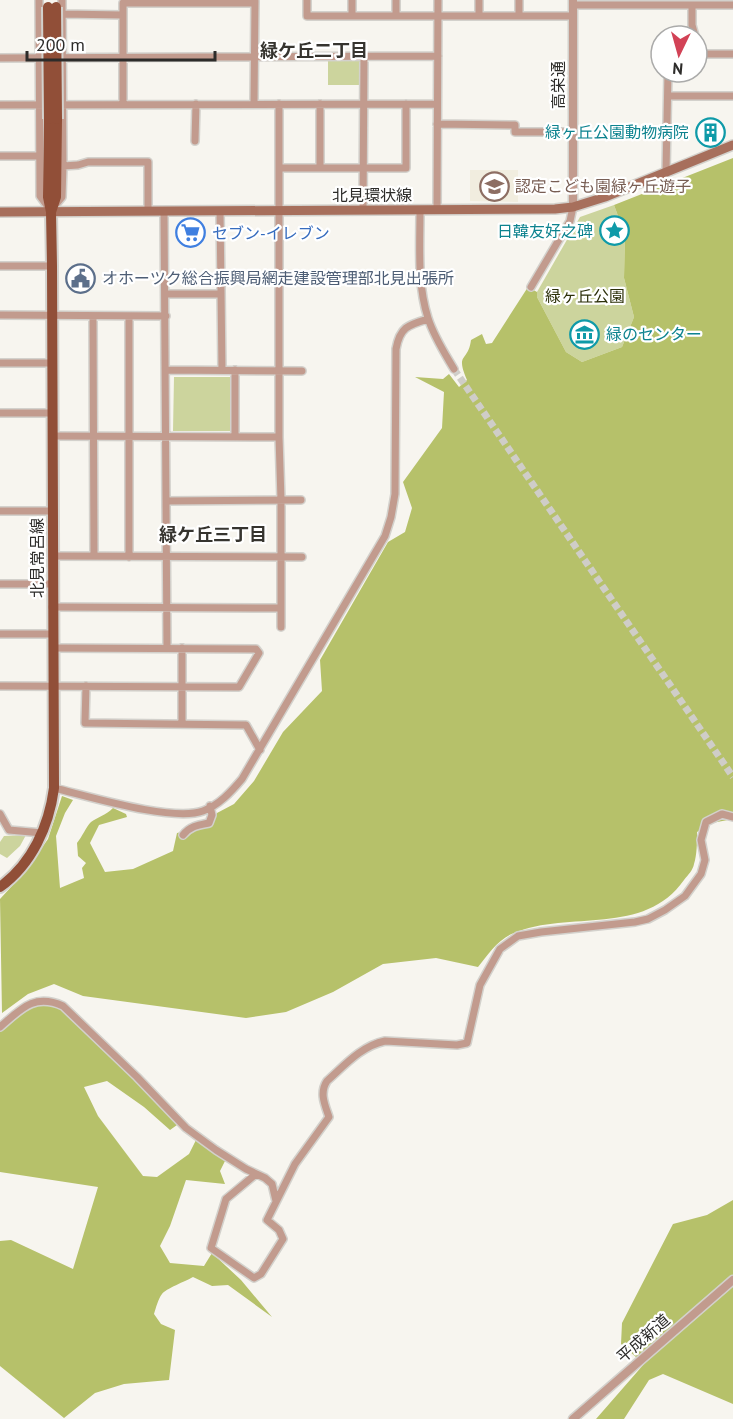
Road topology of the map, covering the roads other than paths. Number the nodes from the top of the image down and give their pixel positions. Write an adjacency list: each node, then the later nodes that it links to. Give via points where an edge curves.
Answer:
1 (307, 0): 16 (street, via 307,16)
2 (352, 0): 16 (street)
3 (396, 0): 17 (street)
4 (438, 0): 18 (street)
5 (479, 0): 14 (street)
6 (519, 0): 15 (street)
7 (255, 1): 13 (street, via 123,3); 23 (street)
8 (573, 3): 12 (street); 19 (street, 高栄通)
9 (701, 3): 11 (street); 12 (street)
10 (53, 4): 13 (street); 27 (street); 29 (street); 64 (main road, 北見常呂線, bridge, via 48,197)
11 (733, 5)
12 (692, 6): 20 (street)
13 (123, 15): 24 (street)
14 (479, 15): 15 (street); 18 (street)
15 (519, 15): 19 (street)
16 (352, 16): 17 (street)
17 (396, 16): 18 (street)
18 (438, 16): 26 (street)
19 (573, 16): 45 (street, 高栄通)
20 (692, 24)
21 (709, 54): 22 (street)
22 (733, 54)
23 (254, 55): 24 (street); 25 (street); 33 (street)
24 (123, 56): 27 (street); 34 (street)
25 (364, 56): 26 (street); 38 (street)
26 (438, 56): 40 (street)
27 (63, 57): 29 (street); 43 (street)
28 (0, 58): 29 (street)
29 (38, 58): 42 (street)
30 (668, 84): 31 (street)
31 (668, 96): 32 (street); 54 (street)
32 (733, 96)
33 (254, 103): 35 (street); 36 (street)
34 (123, 104): 35 (street); 43 (street)
35 (196, 104): 46 (street)
36 (279, 104): 37 (street); 51 (street)
37 (320, 104): 38 (street); 52 (street)
38 (364, 104): 39 (street); 53 (street)
39 (406, 104): 40 (street); 53 (street, via 406,168)
40 (437, 104): 44 (street)
41 (0, 105): 42 (street)
42 (38, 105): 43 (street); 49 (street)
43 (63, 105): 50 (street)
44 (437, 124): 45 (street, via 515,124 515,132); 58 (street)
45 (573, 132): 55 (street, 高栄通)
46 (195, 141)
47 (733, 145): 54 (main road, 北見環状線)
48 (0, 156): 49 (street)
49 (39, 156): 64 (street, via 40,196)
50 (63, 166): 59 (street, via 148,162); 64 (street, via 62,197)
51 (279, 168): 52 (street); 62 (street)
52 (320, 168): 53 (street)
53 (363, 168): 56 (street)
54 (666, 172): 55 (main road, 北見環状線)
55 (573, 207): 58 (main road, 北見環状線); 67 (street, via 570,221)
56 (363, 210): 57 (main road, 北見環状線); 62 (main road, 北見環状線)
57 (420, 210): 58 (main road, 北見環状線); 75 (street, via 421,274)
58 (437, 210)
59 (148, 211): 60 (main road, 北見環状線); 64 (main road, 北見環状線)
60 (164, 211): 61 (main road, 北見環状線); 68 (street)
61 (220, 211): 62 (main road, 北見環状線); 69 (street)
62 (278, 211): 82 (street)
63 (0, 212): 64 (main road, 北見環状線)
64 (51, 212): 66 (main road, 北見常呂線)
65 (0, 266): 66 (street)
66 (52, 266): 71 (main road, 北見常呂線)
67 (531, 287)
68 (165, 294): 69 (street); 72 (street)
69 (221, 294): 80 (street)
70 (0, 315): 71 (street)
71 (52, 316): 73 (street); 77 (main road, 北見常呂線)
72 (166, 316): 74 (street); 79 (street)
73 (93, 317): 74 (street); 89 (street)
74 (129, 317): 90 (street)
75 (428, 319): 78 (street); 119 (street, via 412,324 398,337 395,494 385,536)
76 (0, 363): 77 (street)
77 (52, 363): 85 (main road, 北見常呂線)
78 (454, 369)
79 (166, 370): 80 (street); 87 (street)
80 (222, 370): 81 (street)
81 (235, 370): 82 (street); 88 (street)
82 (279, 370): 83 (street); 91 (street)
83 (302, 371)
84 (0, 413): 85 (street)
85 (52, 413): 86 (main road, 北見常呂線)
86 (52, 436): 89 (street); 96 (main road, 北見常呂線)
87 (166, 436): 88 (street); 90 (street); 94 (street)
88 (235, 436): 91 (street)
89 (94, 437): 90 (street); 98 (street)
90 (129, 437): 100 (street)
91 (279, 437): 92 (street)
92 (281, 500): 93 (street); 94 (street); 99 (street)
93 (301, 500)
94 (166, 501): 101 (street)
95 (0, 511): 96 (street)
96 (52, 511): 97 (main road, 北見常呂線)
97 (52, 556): 98 (street); 104 (main road, 北見常呂線)
98 (94, 556): 100 (street)
99 (281, 556): 101 (street); 102 (street); 107 (street)
100 (129, 557): 101 (street)
101 (166, 557): 106 (street)
102 (302, 557)
103 (0, 584): 104 (street)
104 (52, 584): 105 (main road, 北見常呂線)
105 (52, 607): 106 (street); 110 (main road, 北見常呂線)
106 (167, 607): 107 (street); 112 (street)
107 (281, 608): 108 (street)
108 (281, 627)
109 (0, 634): 110 (street)
110 (52, 634): 111 (main road, 北見常呂線)
111 (52, 648): 112 (street); 115 (main road, 北見常呂線)
112 (167, 648): 113 (street)
113 (182, 648): 117 (street); 117 (street, via 256,649 259,653 239,687)
114 (0, 686): 115 (street)
115 (53, 686): 116 (street); 120 (main road, 北見常呂線)
116 (86, 686): 117 (street); 118 (street, via 85,723)
117 (182, 687): 118 (street)
118 (182, 724): 119 (street, via 246,725)
119 (260, 750): 121 (street, via 242,779 225,798)
120 (54, 788): 121 (street, via 162,813 184,814); 125 (main road, 北見常呂線)
121 (210, 806): 127 (street, via 209,823 195,825)
122 (0, 814): 124 (street)
123 (733, 817): 131 (street, via 722,814 706,822 701,840 705,860 701,874 685,896 656,916 518,936 500,949 480,985 467,1043 385,1041 362,1051 327,1081 322,1097 329,1118 295,1164)
124 (9, 830): 125 (street); 126 (street)
125 (42, 832): 128 (main road, 北見常呂線, via 24,864)
126 (0, 834)
127 (183, 835)
128 (0, 887)
129 (0, 1027): 130 (street, via 27,1005 48,1000 63,1006 186,1128)
130 (256, 1174): 131 (street, via 272,1184); 131 (street, via 226,1199 210,1248 254,1278 261,1274 283,1239 267,1220)
131 (276, 1201)
132 (733, 1280): 133 (street, 平成新道)
133 (573, 1419)

